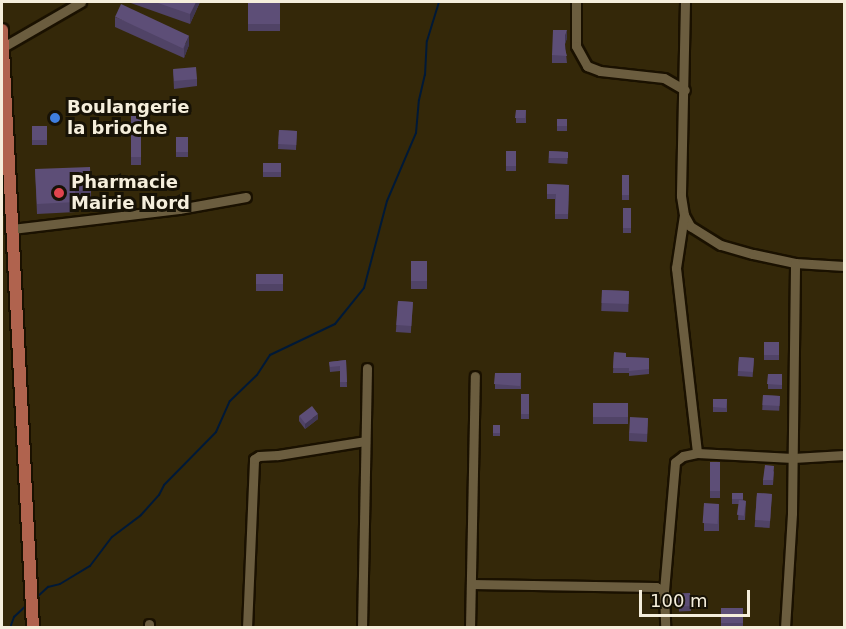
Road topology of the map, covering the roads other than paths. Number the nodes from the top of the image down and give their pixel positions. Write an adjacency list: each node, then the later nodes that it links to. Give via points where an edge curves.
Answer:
1 (81, 2): 5 (street)
2 (576, 2): 6 (street, via 576,46 587,66 668,79)
3 (685, 2): 6 (street)
4 (2, 30): 5 (main road)
5 (3, 47): 7 (main road)
6 (685, 90): 9 (street, via 681,196)
7 (5, 167): 10 (main road)
8 (246, 197): 10 (street)
9 (684, 215): 11 (street, via 690,226 721,244); 16 (street, via 676,268)
10 (12, 230): 21 (main road)
11 (795, 262): 12 (street); 18 (street)
12 (844, 266)
13 (367, 368): 15 (street)
14 (475, 376): 19 (street)
15 (365, 441): 22 (street, via 254,459); 23 (street)
16 (697, 453): 18 (street); 20 (street, via 675,462)
17 (844, 455): 18 (street)
18 (793, 458): 26 (street)
19 (471, 584): 20 (street, via 650,587); 24 (street)
20 (664, 591): 25 (street)
21 (33, 627)
22 (247, 627)
23 (362, 627)
24 (470, 627)
25 (665, 627)
26 (784, 627)

